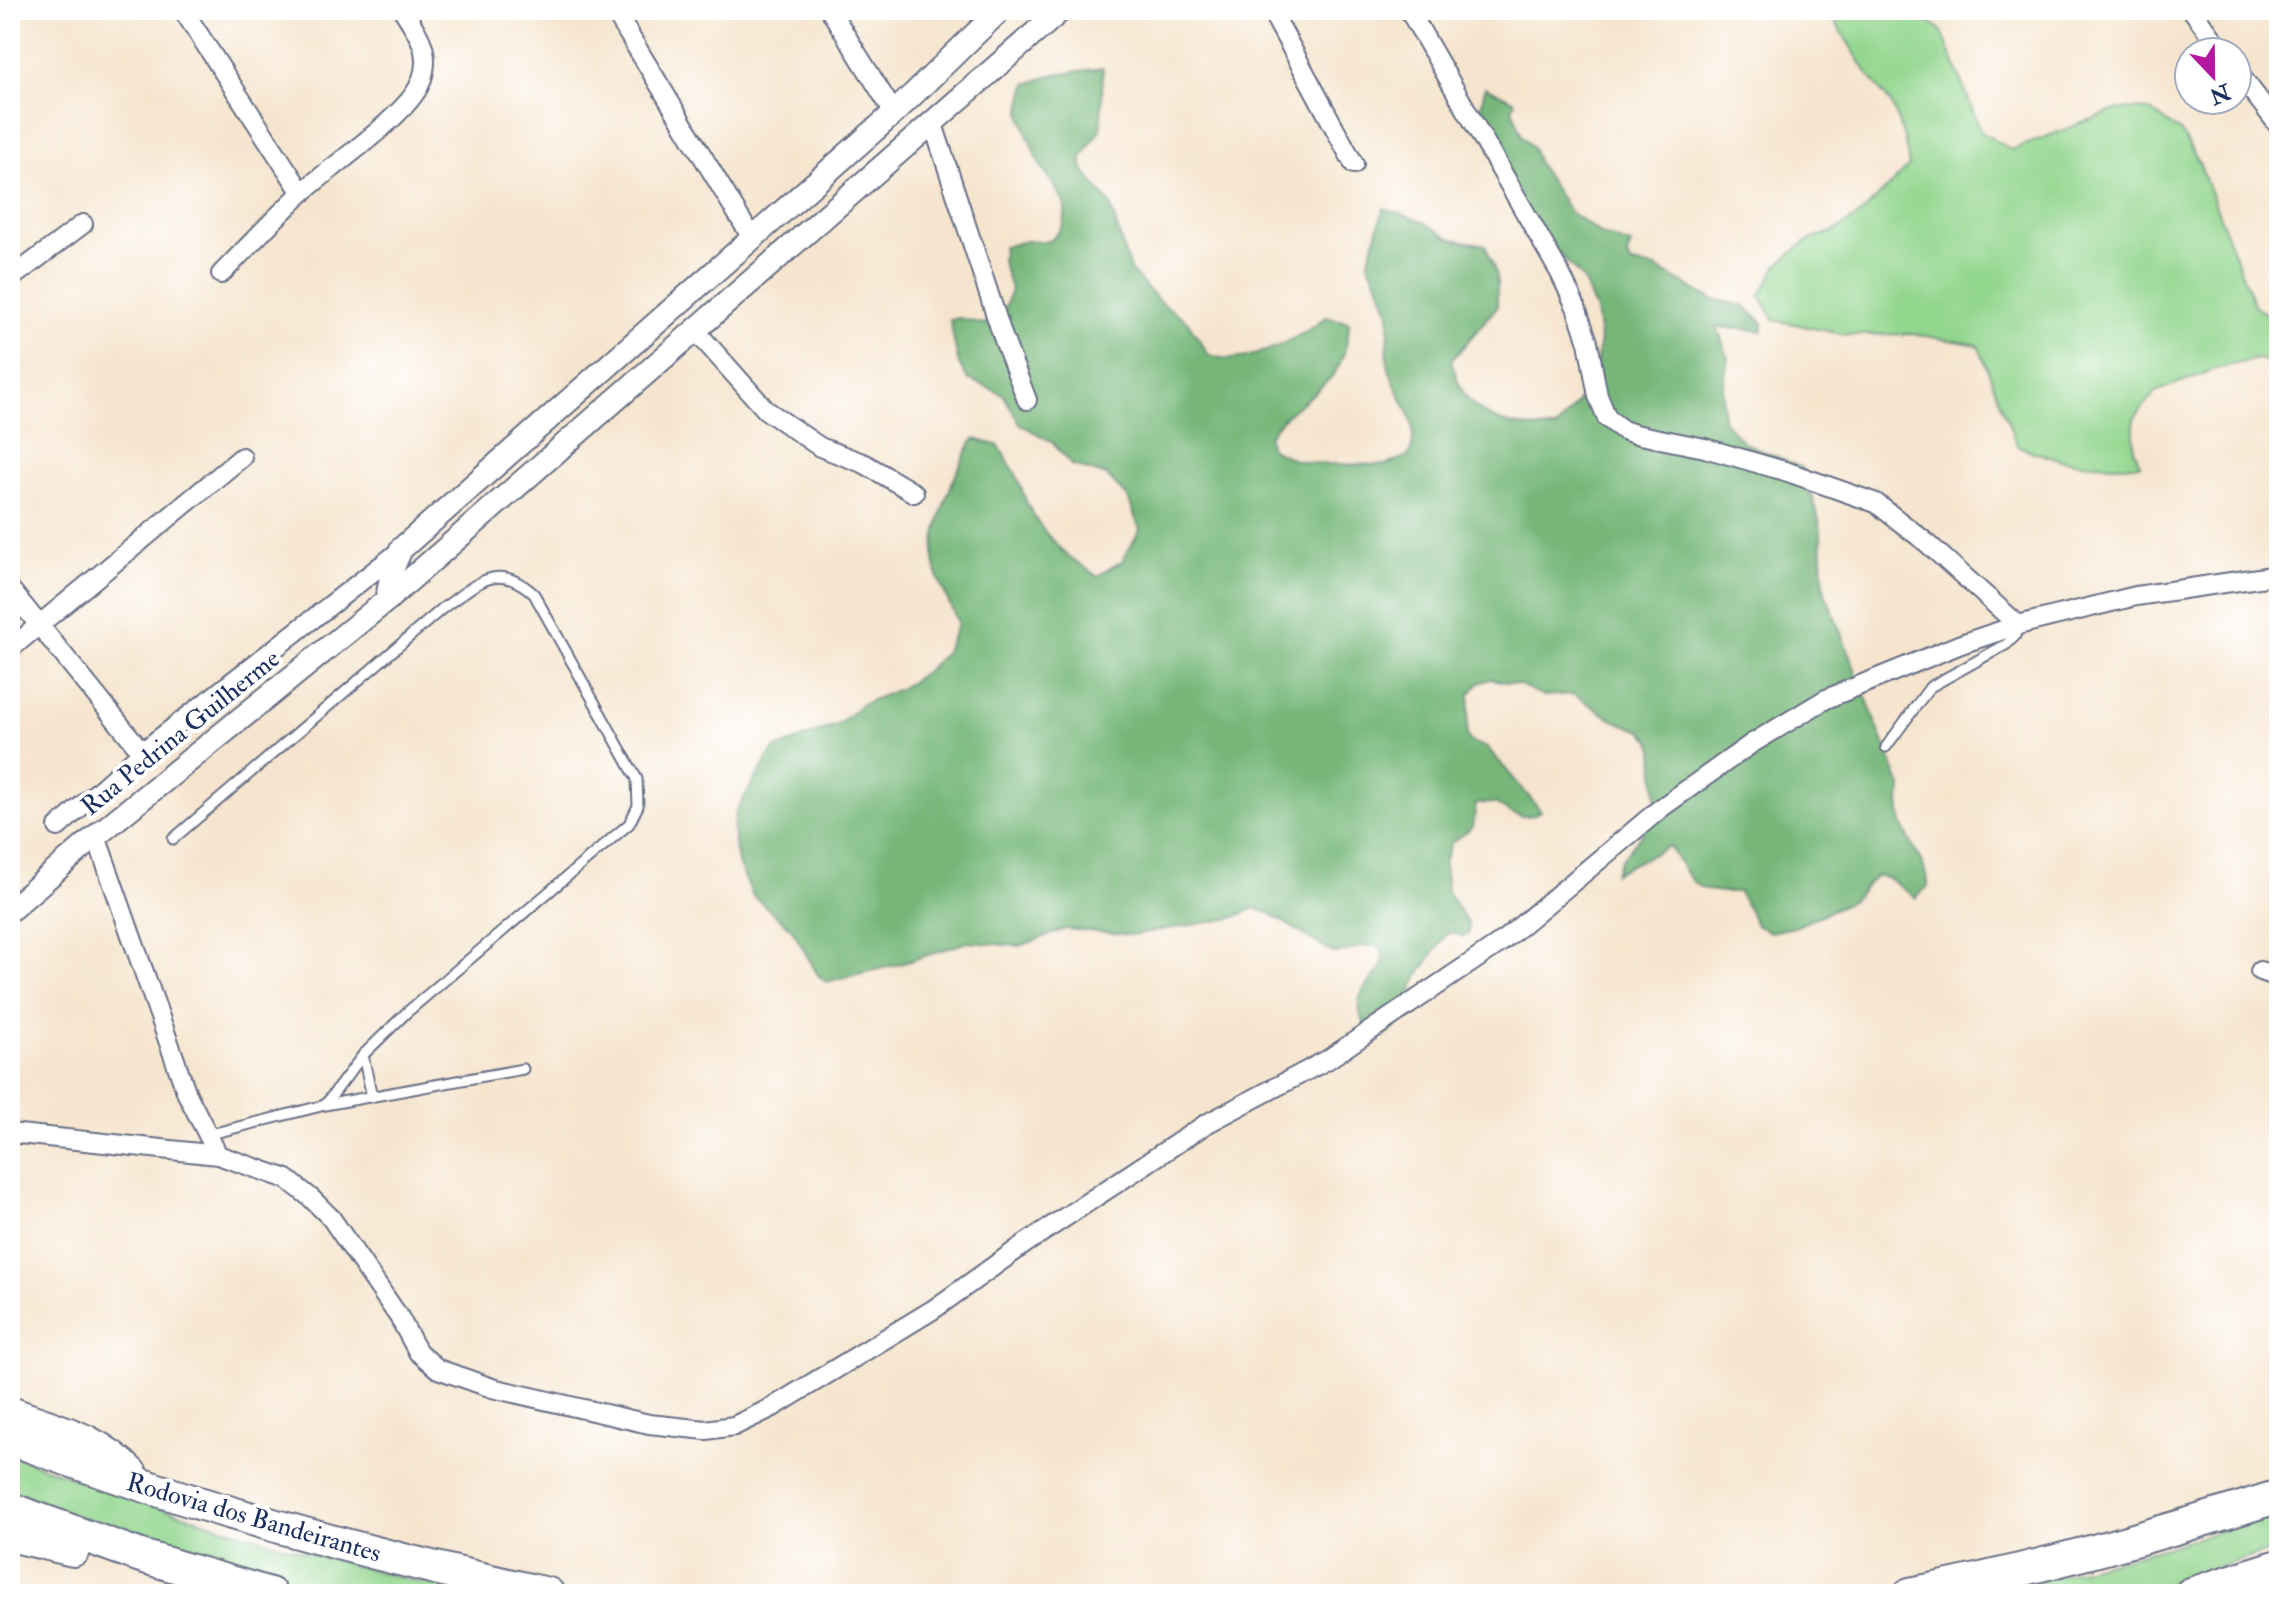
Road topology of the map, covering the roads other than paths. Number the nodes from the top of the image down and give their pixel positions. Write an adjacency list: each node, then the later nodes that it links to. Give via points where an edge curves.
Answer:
1 (183, 10): 16 (street)
2 (403, 10): 16 (street, via 425,51 415,92 408,104)
3 (614, 10): 18 (street)
4 (830, 10): 12 (street)
5 (1000, 10): 12 (street)
6 (1271, 10): 15 (street)
7 (1409, 10): 31 (street, via 1571,296 1607,418 1635,434 1775,468 1876,503)
8 (2192, 10): 10 (street)
9 (1056, 11): 13 (street, Rua Pedrina Guilherme)
10 (2211, 36)
11 (2253, 92): 14 (street)
12 (894, 113): 18 (street)
13 (933, 124): 21 (street, Rua Pedrina Guilherme); 22 (street)
14 (2279, 126)
15 (1354, 164)
16 (302, 193): 19 (street)
17 (83, 224): 20 (street)
18 (752, 238): 25 (street)
19 (221, 274)
20 (10, 279)
21 (695, 330): 24 (street, via 766,410 820,447 865,464); 26 (street, Rua Pedrina Guilherme)
22 (1027, 400)
23 (242, 457): 30 (street)
24 (914, 493)
25 (408, 544): 26 (street); 29 (street, via 392,570); 34 (street)
26 (414, 575): 29 (street, Rua Pedrina Guilherme)
27 (2279, 575): 31 (street, via 2136,596)
28 (10, 589): 30 (street)
29 (387, 600): 36 (street, Rua Pedrina Guilherme)
30 (38, 625): 32 (street); 34 (street)
31 (2018, 625): 33 (lane, via 2007,644 1930,687); 47 (street, via 1826,699 1751,744 1661,808 1500,943 1327,1060 1206,1124 934,1309 734,1426 706,1430 649,1424 492,1388 438,1369 418,1352 331,1218 311,1198 287,1179)
32 (10, 649)
33 (1886, 747)
34 (142, 752): 35 (street)
35 (58, 827)
36 (96, 836): 38 (street, Rua Pedrina Guilherme); 46 (street, via 187,1094)
37 (173, 839): 41 (lane, via 476,584 508,576 534,594 637,779 638,806 629,824)
38 (10, 910)
39 (2260, 971): 40 (street)
40 (2279, 977)
41 (363, 1055): 43 (lane); 44 (lane)
42 (523, 1069): 43 (lane)
43 (372, 1097): 44 (lane)
44 (325, 1105): 46 (lane)
45 (10, 1133): 47 (street)
46 (207, 1135): 47 (street)
47 (218, 1155)
48 (10, 1413): 50 (highway, via 92,1443 114,1456)
49 (10, 1438): 50 (highway, Rodovia dos Bandeirantes)
50 (141, 1485): 57 (highway, Rodovia dos Bandeirantes, via 320,1538)
51 (2279, 1496): 58 (highway, via 2089,1552)
52 (10, 1509): 54 (highway)
53 (10, 1535): 54 (highway, via 94,1554)
54 (141, 1556): 56 (highway)
55 (2279, 1566): 59 (highway)
56 (270, 1594)
57 (548, 1594)
58 (1910, 1594)
59 (2191, 1594)

